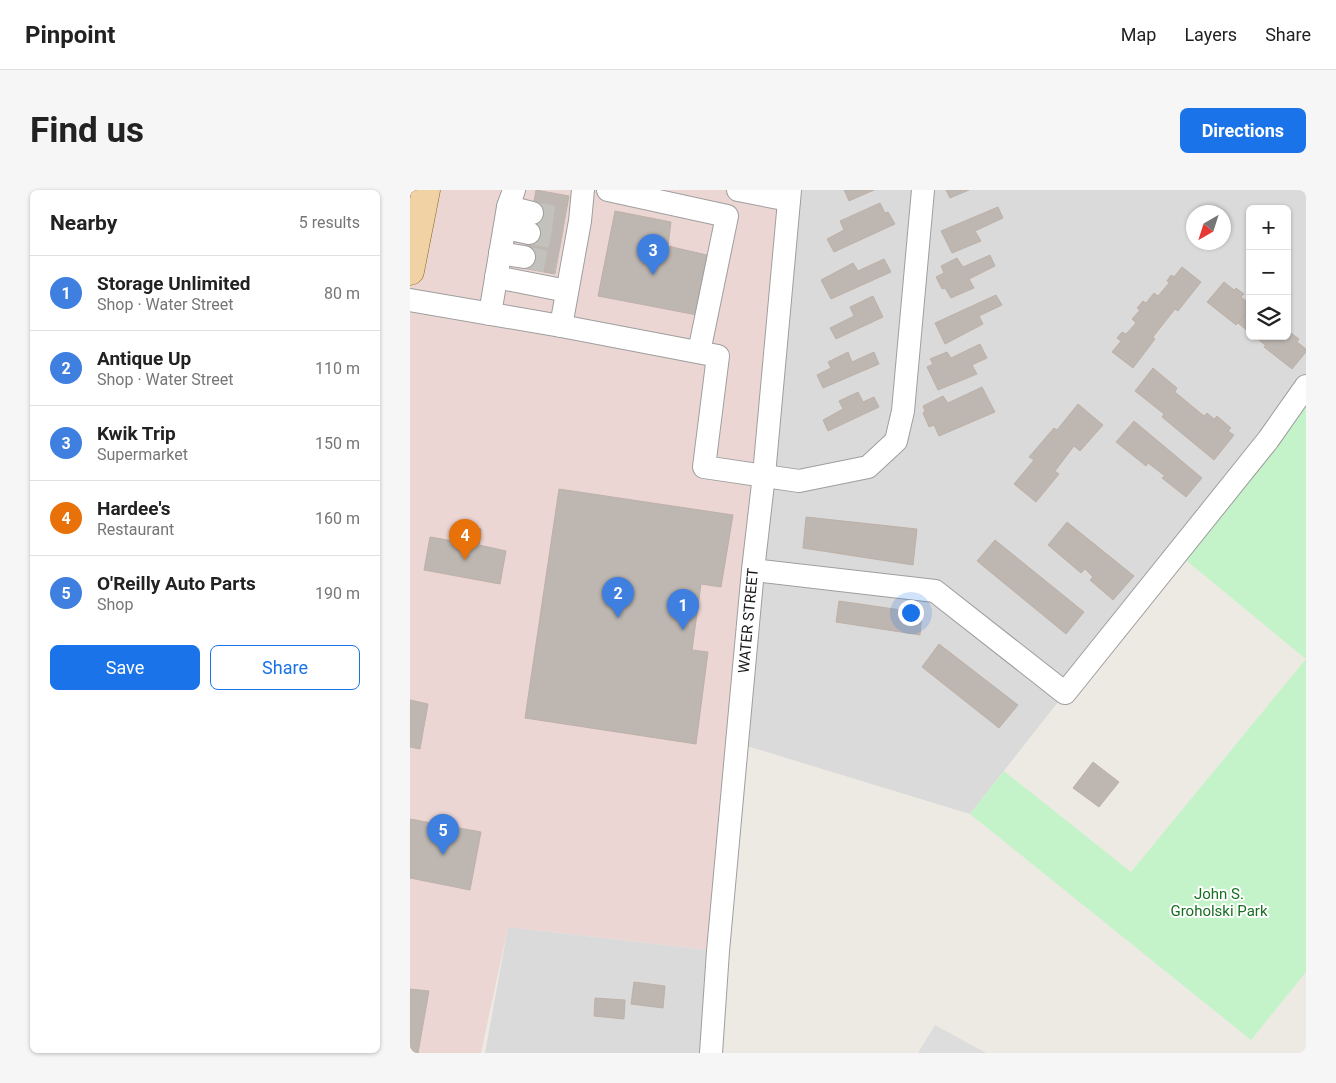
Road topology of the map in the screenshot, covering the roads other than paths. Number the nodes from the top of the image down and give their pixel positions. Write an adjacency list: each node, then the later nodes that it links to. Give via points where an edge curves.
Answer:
1 (426, 190): 12 (main road)
2 (583, 190): 14 (street, via 564,265)
3 (608, 190): 8 (street)
4 (737, 190): 6 (street); 8 (street)
5 (924, 190): 20 (street, via 904,411 896,441 868,467 799,481)
6 (790, 195): 20 (street, WATER STREET)
7 (509, 208): 9 (street); 10 (street)
8 (726, 216): 18 (street)
9 (530, 223)
10 (500, 253): 11 (street); 13 (street)
11 (524, 257)
12 (410, 271)
13 (496, 277): 14 (street); 16 (street)
14 (567, 291): 17 (street)
15 (410, 300): 16 (street)
16 (490, 314): 17 (street)
17 (561, 326): 18 (street)
18 (699, 352): 20 (street, via 718,356 704,467)
19 (1306, 386): 21 (street, via 1268,440 1065,693 935,591)
20 (764, 475): 21 (street, WATER STREET)
21 (752, 570): 22 (street, WATER STREET)
22 (711, 1053)

